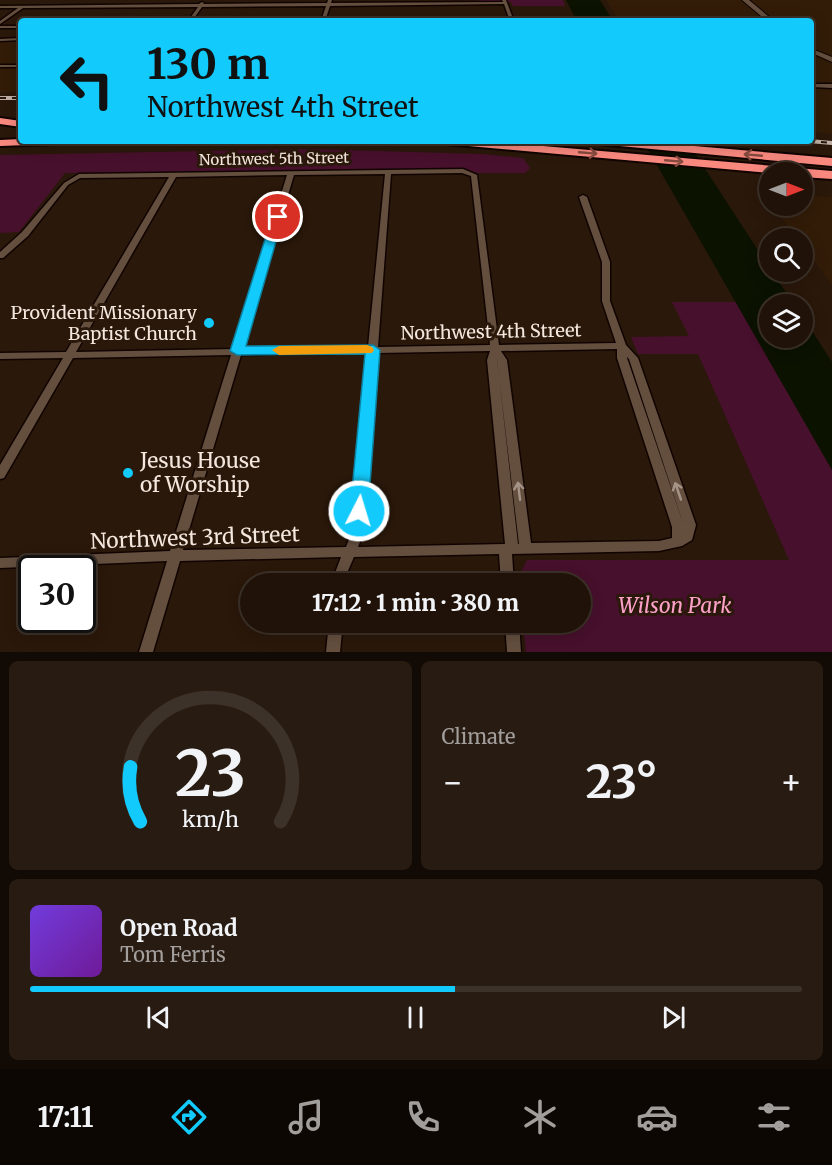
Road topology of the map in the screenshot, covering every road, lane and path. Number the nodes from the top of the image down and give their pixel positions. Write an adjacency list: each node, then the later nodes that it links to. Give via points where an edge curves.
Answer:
1 (98, 0): 8 (street)
2 (204, 0): 7 (street)
3 (505, 1): 5 (street); 13 (street)
4 (329, 2): 5 (street); 7 (street); 12 (street)
5 (475, 2)
6 (743, 2): 14 (street); 15 (street)
7 (200, 5): 8 (street); 11 (street)
8 (90, 6): 10 (street)
9 (0, 7): 10 (street)
10 (22, 7): 16 (street)
11 (192, 18)
12 (324, 18)
13 (511, 18)
14 (759, 18)
15 (767, 18)
16 (0, 25): 17 (street)
17 (18, 27)
18 (18, 39): 19 (street)
19 (0, 40)
20 (814, 52): 22 (street)
21 (814, 57): 22 (street)
22 (832, 62)
23 (0, 66): 24 (street)
24 (18, 66)
25 (814, 86): 26 (street)
26 (832, 86)
27 (0, 124): 28 (highway)
28 (18, 125)
29 (18, 137): 30 (highway)
30 (0, 138)
31 (18, 142): 32 (highway)
32 (0, 143)
33 (479, 144): 36 (highway, one-way to 36)
34 (629, 144): 35 (highway, one-way to 34)
35 (832, 162)
36 (759, 169)
37 (388, 172): 38 (street, Northwest 5th Street); 45 (street, Northwest 5th Street, via 464,171 474,175); 46 (street)
38 (291, 173): 39 (street, Northwest 5th Street); 47 (street)
39 (174, 174): 43 (street, Northwest 5th Street, via 74,177 25,234); 48 (street)
40 (813, 174): 41 (highway)
41 (832, 175)
42 (583, 196): 44 (street, via 606,262 606,301)
43 (0, 256)
44 (622, 346): 45 (street, Northwest 4th Street); 53 (street, Northwest 3rd Street, via 633,358 644,407 690,525 688,536 659,546)
45 (495, 349): 46 (street, Northwest 4th Street); 50 (street, via 492,360)
46 (373, 350): 47 (street, Northwest 4th Street); 54 (street, via 357,534)
47 (237, 351): 48 (street, Northwest 4th Street); 55 (street)
48 (70, 355): 49 (street, Northwest 4th Street); 51 (street)
49 (0, 356)
50 (502, 400): 52 (street); 53 (street, one-way to 50)
51 (0, 475)
52 (508, 549): 53 (street, Northwest 3rd Street); 54 (street, Northwest 3rd Street); 58 (street)
53 (526, 549)
54 (349, 554): 55 (street, Northwest 3rd Street); 57 (street)
55 (175, 557): 56 (street, Northwest 3rd Street); 61 (street)
56 (0, 563)
57 (341, 573)
58 (508, 573)
59 (335, 633): 62 (street)
60 (513, 633): 63 (street)
61 (146, 652)
62 (333, 652)
63 (514, 652)

